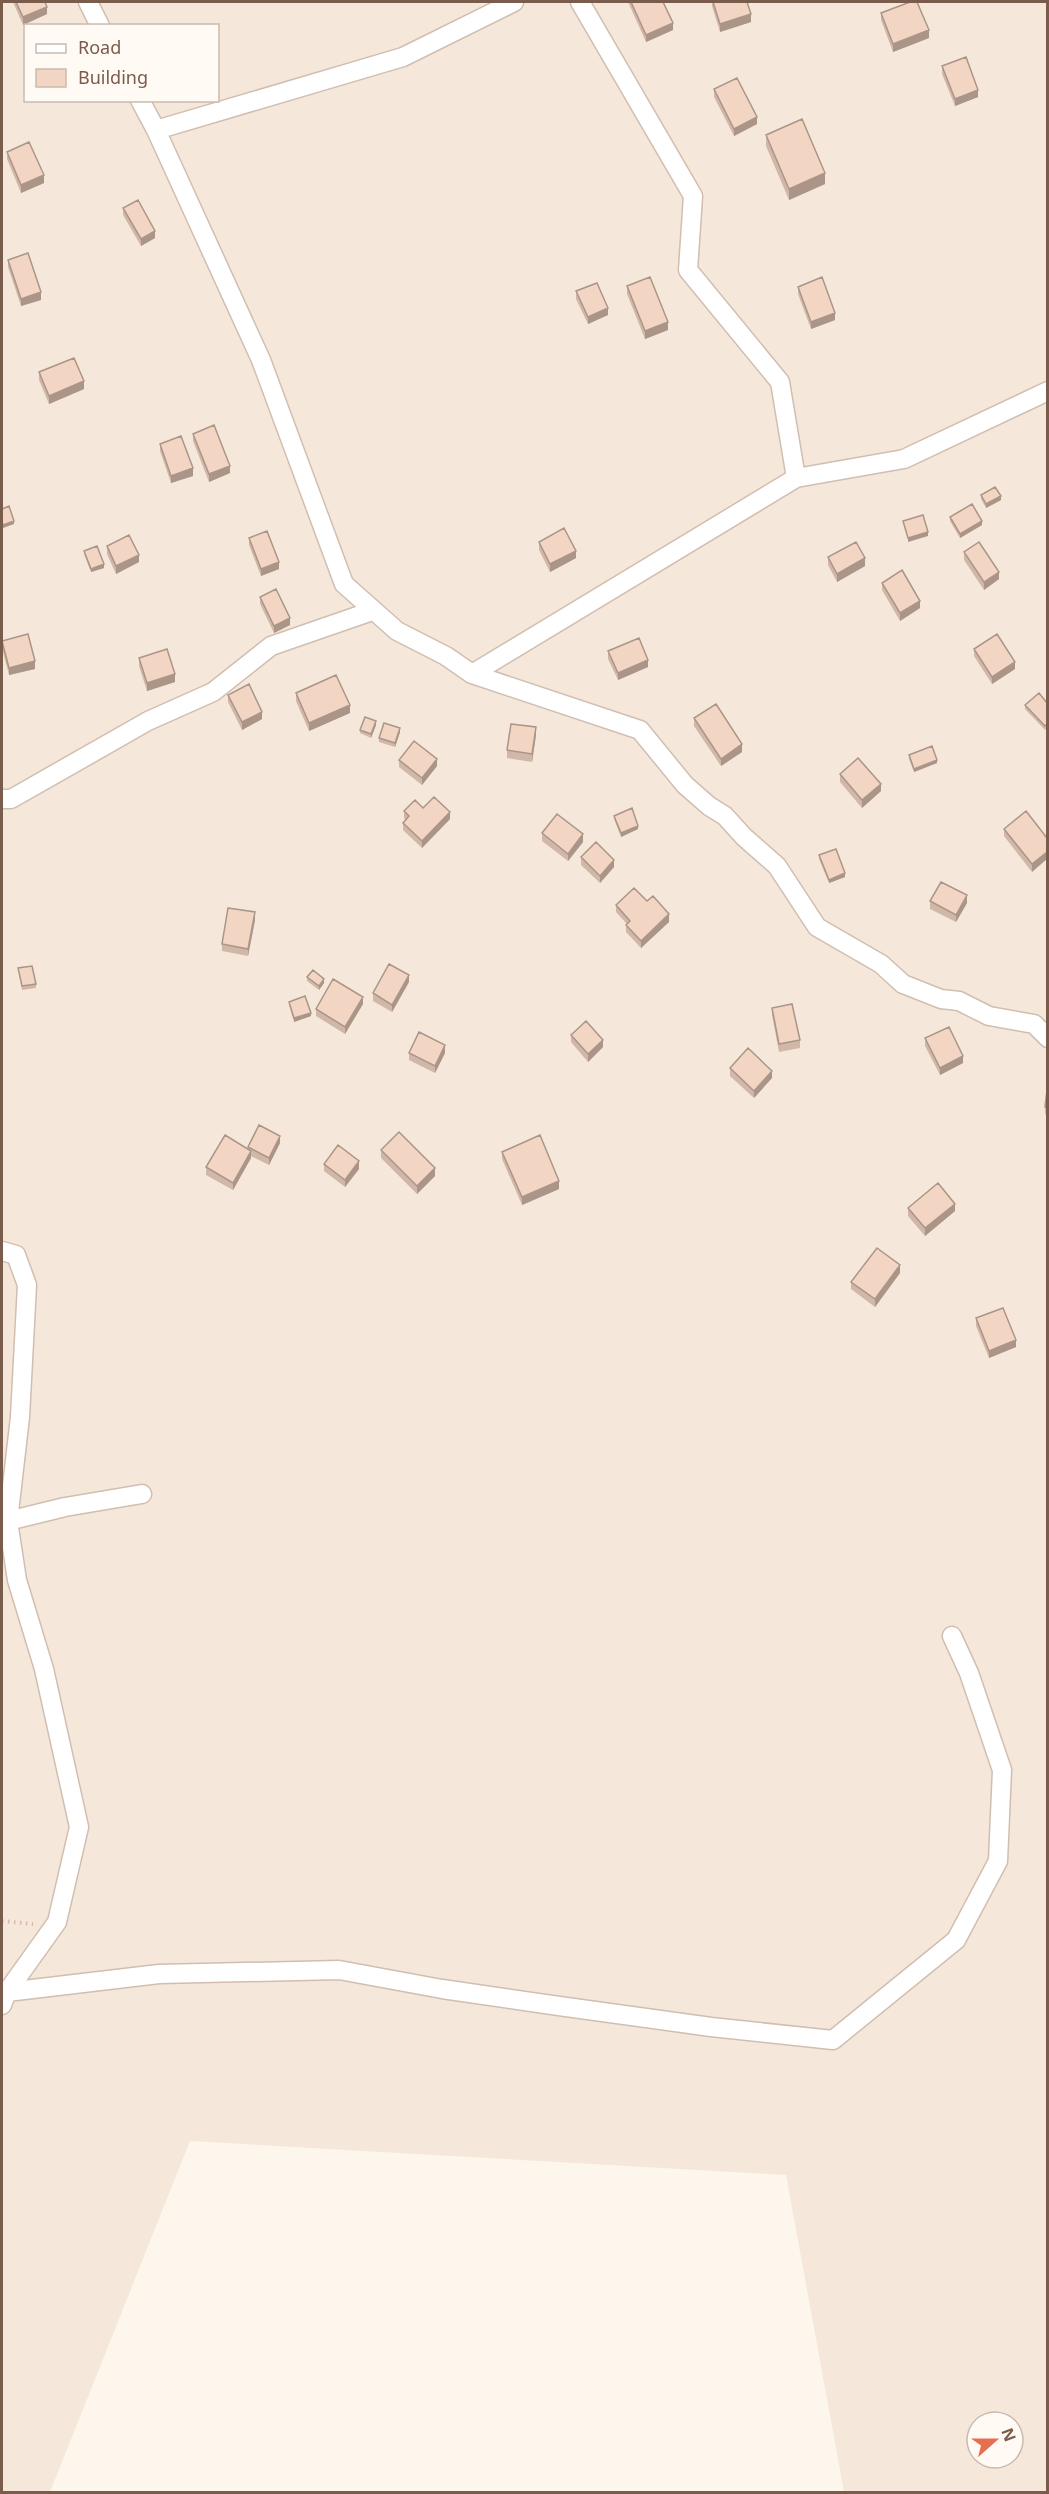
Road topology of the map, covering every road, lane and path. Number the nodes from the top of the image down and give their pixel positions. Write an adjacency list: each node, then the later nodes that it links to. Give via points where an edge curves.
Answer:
1 (88, 2): 4 (street)
2 (514, 2): 6 (street, via 403,57)
3 (579, 2): 8 (street, via 693,196 688,270 780,382)
4 (99, 24)
5 (141, 102): 6 (street)
6 (156, 130): 9 (street, via 261,360 344,584)
7 (1047, 391): 8 (street, via 904,459)
8 (796, 478): 10 (street)
9 (372, 610): 10 (street, via 397,631); 11 (street, via 271,646 213,692 148,721 11,799)
10 (472, 674): 12 (street, via 640,730 685,785 725,816 777,866 817,927 881,964 903,984 941,999 959,1001 989,1016 1034,1024)
11 (2, 799)
12 (1047, 1038)
13 (2, 1251): 15 (street, via 16,1256 27,1285 20,1417)
14 (141, 1494): 15 (street, via 64,1507)
15 (5, 1525): 18 (street, via 44,1669 79,1827)
16 (952, 1636): 19 (street, via 1002,1770 998,1861 956,1940 833,2040 559,2006 339,1970 159,1974)
17 (2, 1921): 18 (path)
18 (57, 1922): 19 (street)
19 (4, 1998)

